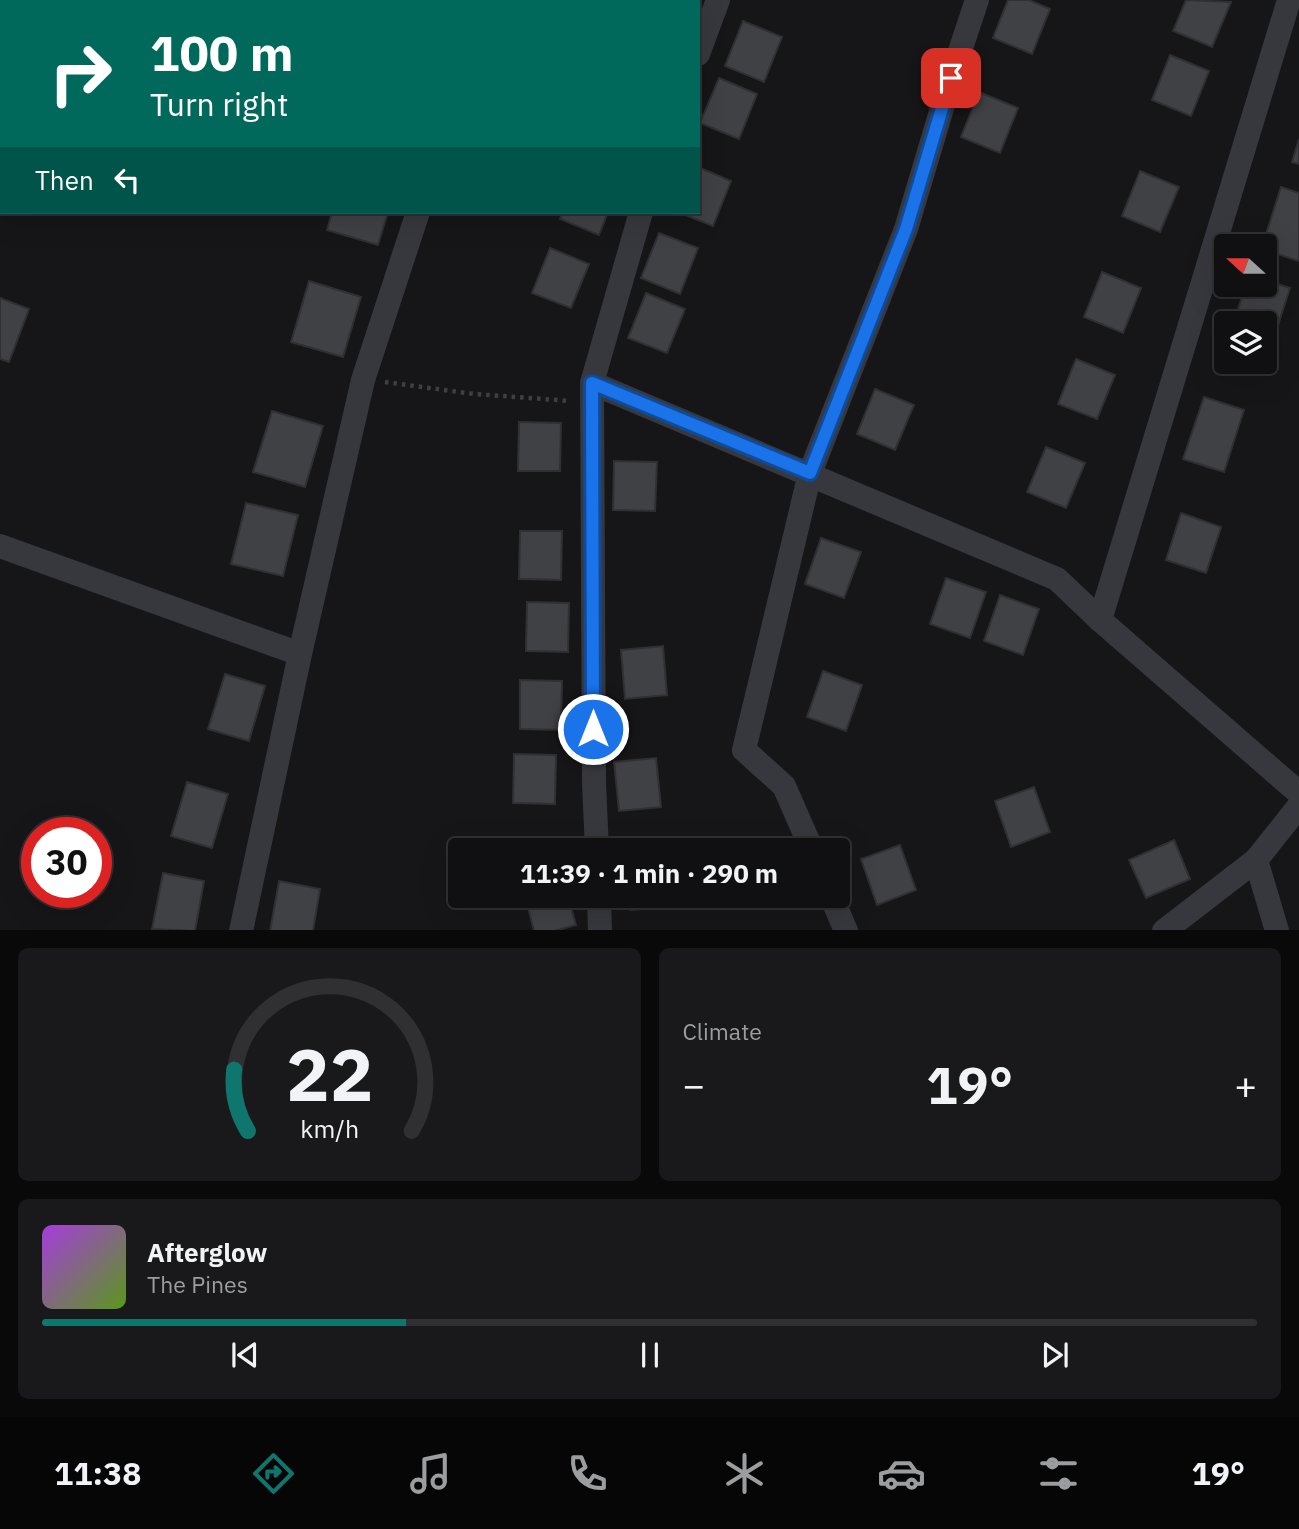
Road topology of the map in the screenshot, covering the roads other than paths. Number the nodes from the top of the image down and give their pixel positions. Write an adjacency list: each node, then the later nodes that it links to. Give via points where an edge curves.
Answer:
1 (718, 0): 4 (street)
2 (977, 0): 8 (street, via 906,229)
3 (1289, 0): 10 (street)
4 (700, 49)
5 (417, 214): 11 (street, via 363,380)
6 (639, 214): 7 (street)
7 (592, 393): 8 (street); 14 (street)
8 (810, 473): 10 (street, via 1057,579); 15 (street, via 744,750 784,786)
9 (0, 546): 11 (street)
10 (1100, 620): 12 (street)
11 (300, 654): 19 (street)
12 (1299, 793)
13 (1299, 806): 16 (street)
14 (597, 838)
15 (807, 838)
16 (1256, 860): 22 (street); 23 (street)
17 (599, 908): 20 (street)
18 (836, 908): 21 (street)
19 (241, 930)
20 (600, 930)
21 (846, 930)
22 (1164, 930)
23 (1277, 930)

